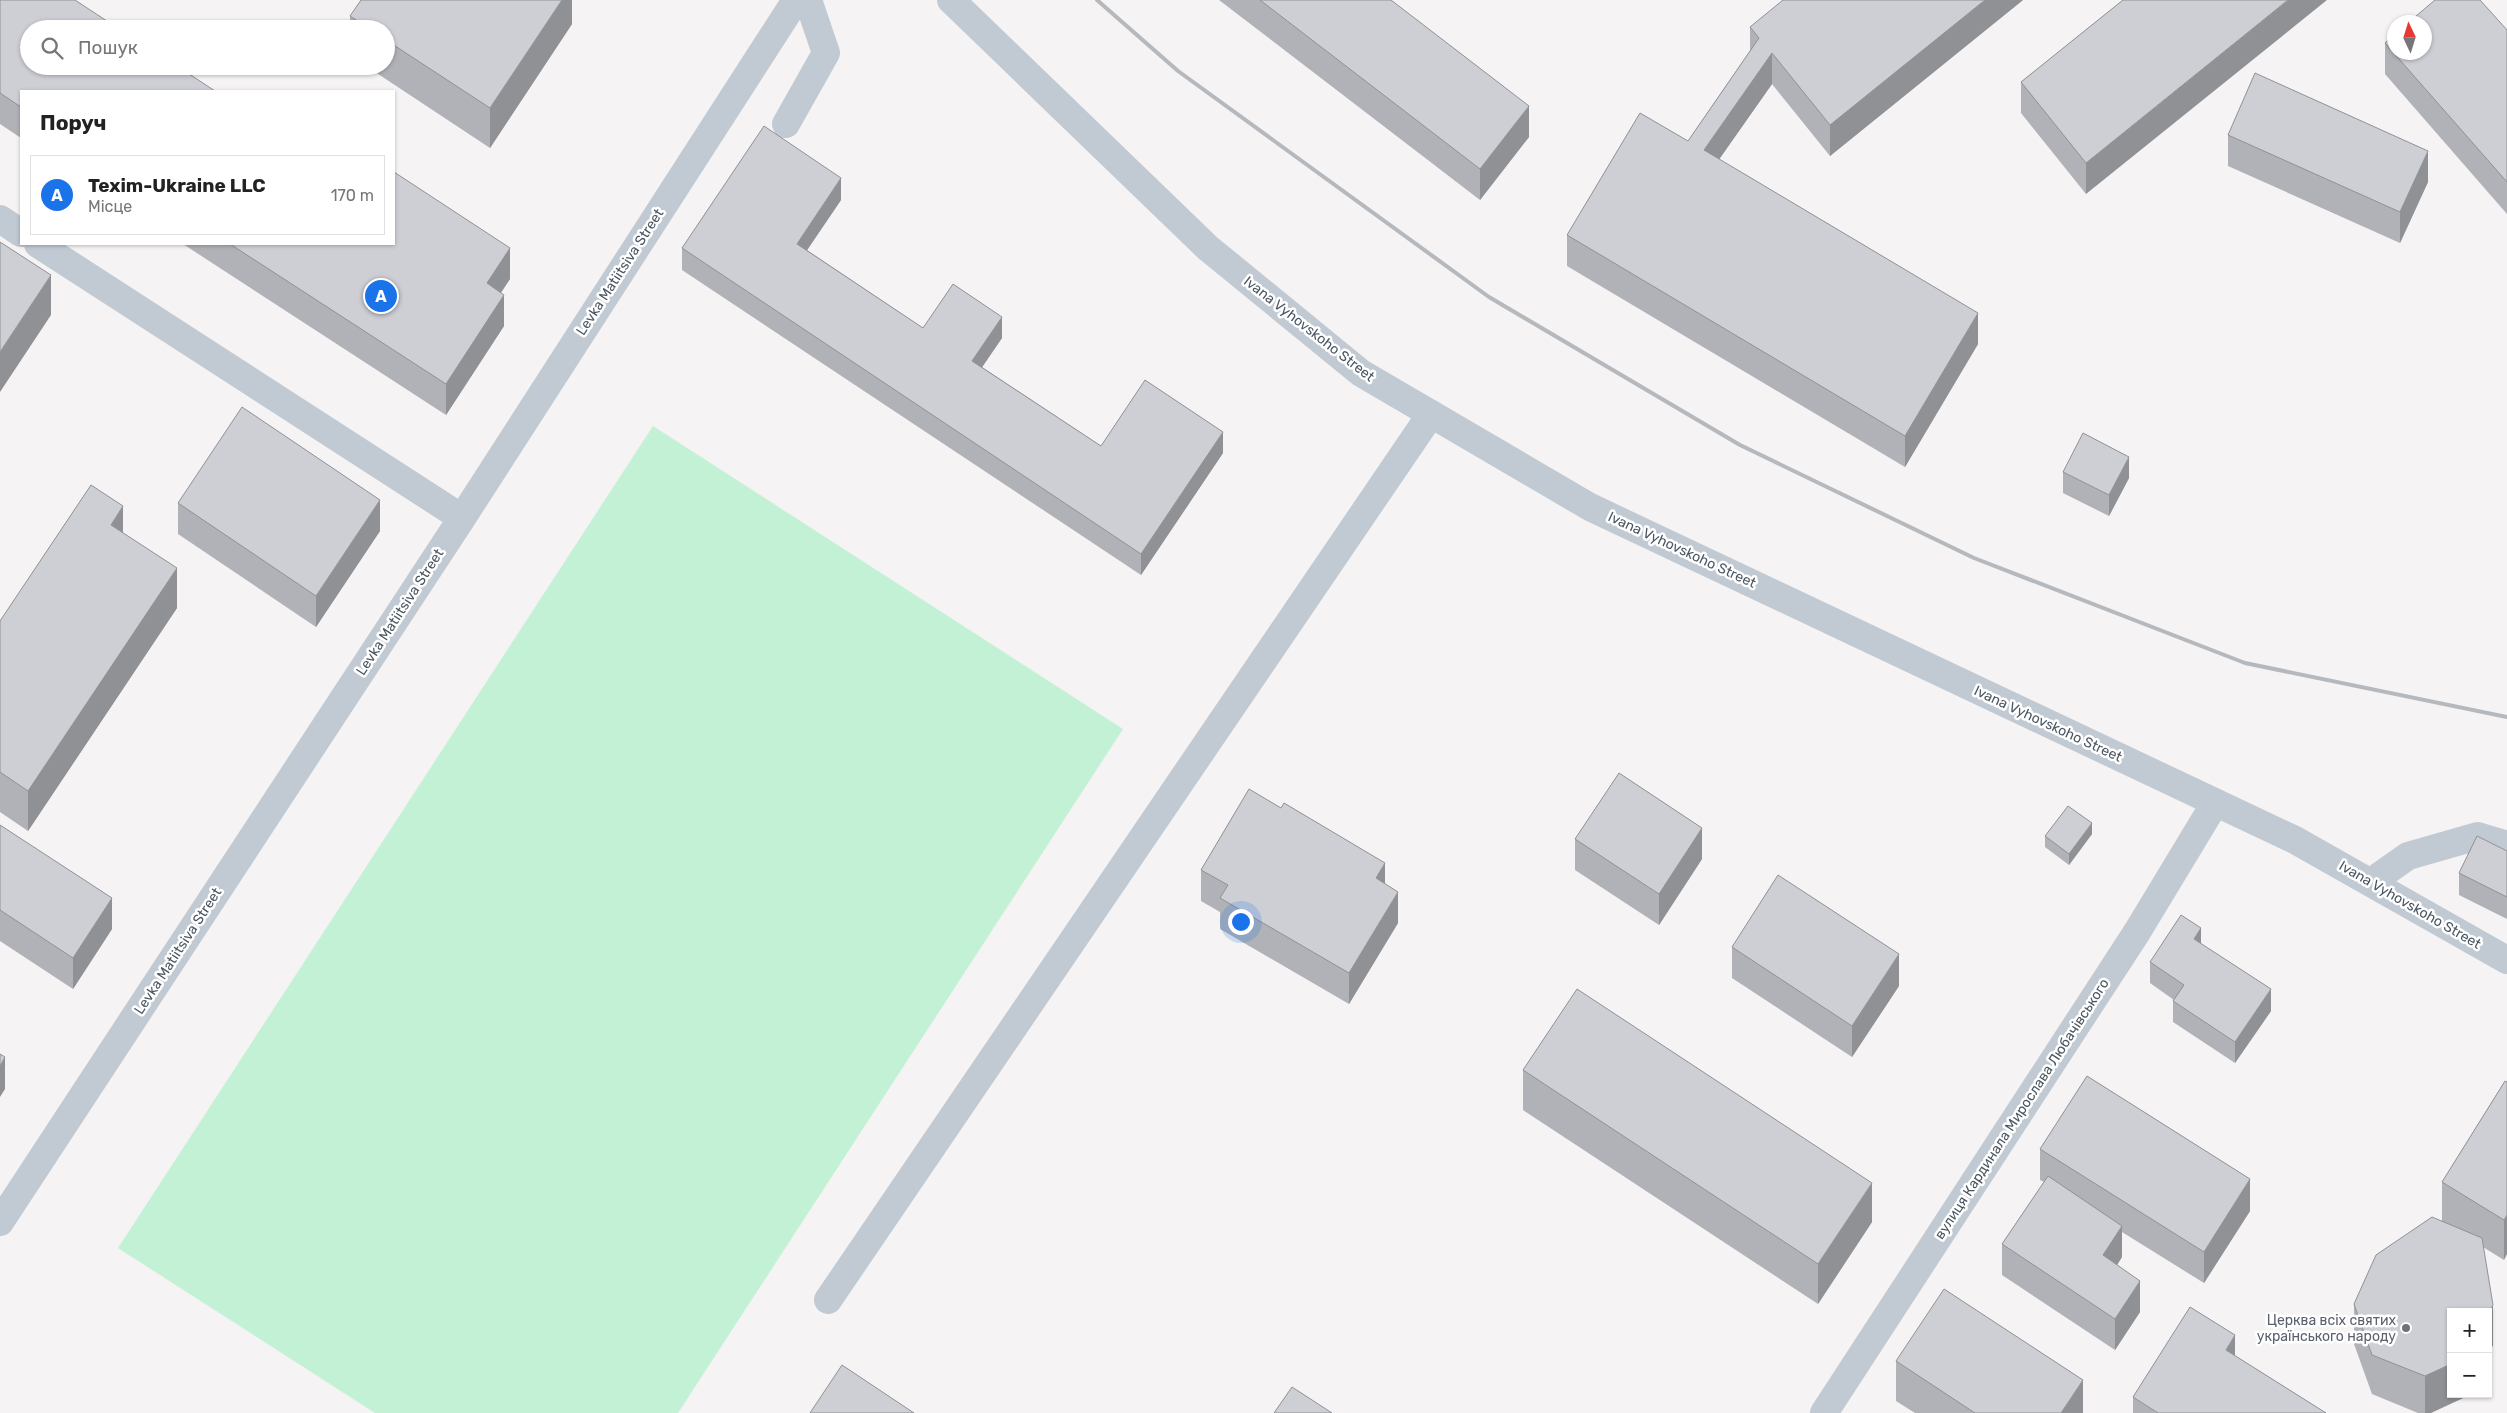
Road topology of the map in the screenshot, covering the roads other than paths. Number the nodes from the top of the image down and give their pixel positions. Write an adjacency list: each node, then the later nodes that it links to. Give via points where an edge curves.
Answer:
1 (796, 0): 9 (street, Levka Matiitsiva Street)
2 (808, 0): 4 (street, via 826,53)
3 (951, 0): 8 (street, Ivana Vyhovskoho Street, via 1208,248 1361,373)
4 (786, 124)
5 (0, 219): 6 (street)
6 (20, 232)
7 (40, 245): 9 (street)
8 (1431, 414): 10 (street, Ivana Vyhovskoho Street, via 1590,507); 15 (street)
9 (462, 518): 14 (street, Levka Matiitsiva Street)
10 (2215, 803): 12 (street, Ivana Vyhovskoho Street, via 2295,840); 16 (street, вулиця Кардинала Мирослава Любачівського, via 2137,932)
11 (2507, 845): 12 (street, via 2478,836 2408,856)
12 (2371, 882): 13 (street, Ivana Vyhovskoho Street)
13 (2507, 960)
14 (0, 1222)
15 (828, 1300)
16 (1824, 1413)

